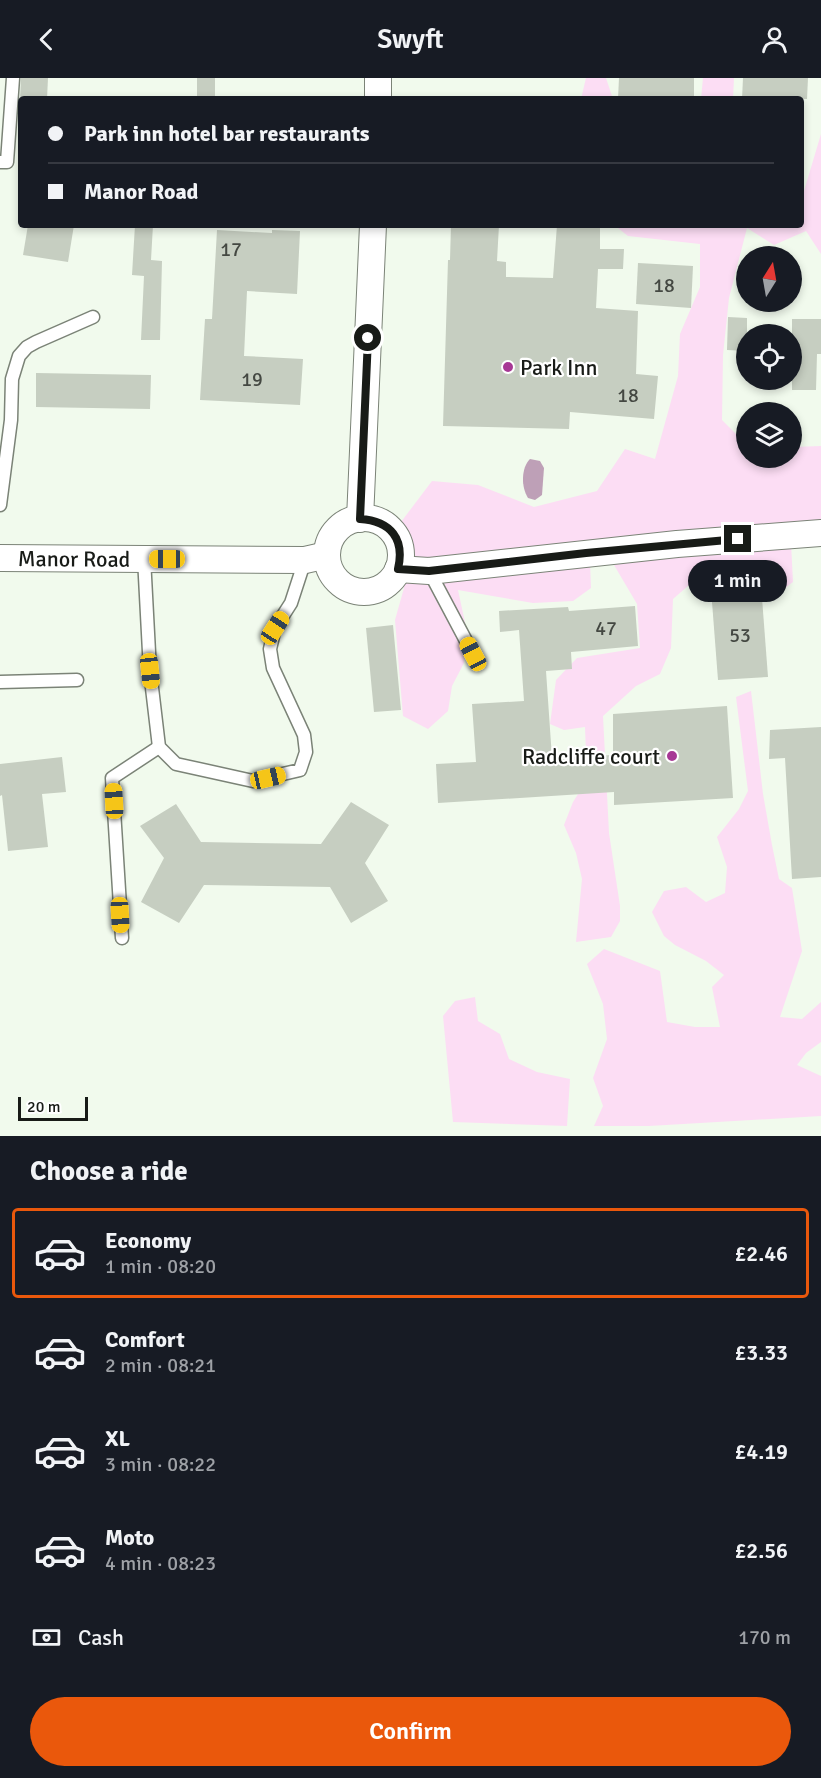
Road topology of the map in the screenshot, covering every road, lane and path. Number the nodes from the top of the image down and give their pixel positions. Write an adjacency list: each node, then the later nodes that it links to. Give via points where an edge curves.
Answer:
1 (13, 78): 4 (lane, via 7,162)
2 (378, 78): 3 (street)
3 (378, 96)
4 (0, 162)
5 (373, 228): 8 (street)
6 (93, 317): 7 (lane, via 36,342 19,356 12,379)
7 (0, 505)
8 (360, 519): 10 (street, via 340,526); 13 (street, via 373,519 393,533 401,557)
9 (821, 533): 14 (street, via 665,545)
10 (316, 557): 12 (street, Manor Road); 13 (street, via 329,566 341,584 362,592 383,587); 18 (lane, via 275,628 270,649 273,668 304,735 306,752 300,770 253,781 176,764)
11 (0, 558): 12 (street, Manor Road)
12 (144, 558): 18 (lane)
13 (398, 569): 14 (street)
14 (429, 571): 15 (lane)
15 (473, 654)
16 (77, 680): 17 (lane)
17 (0, 682)
18 (159, 747): 19 (lane, via 112,778)
19 (122, 938)

